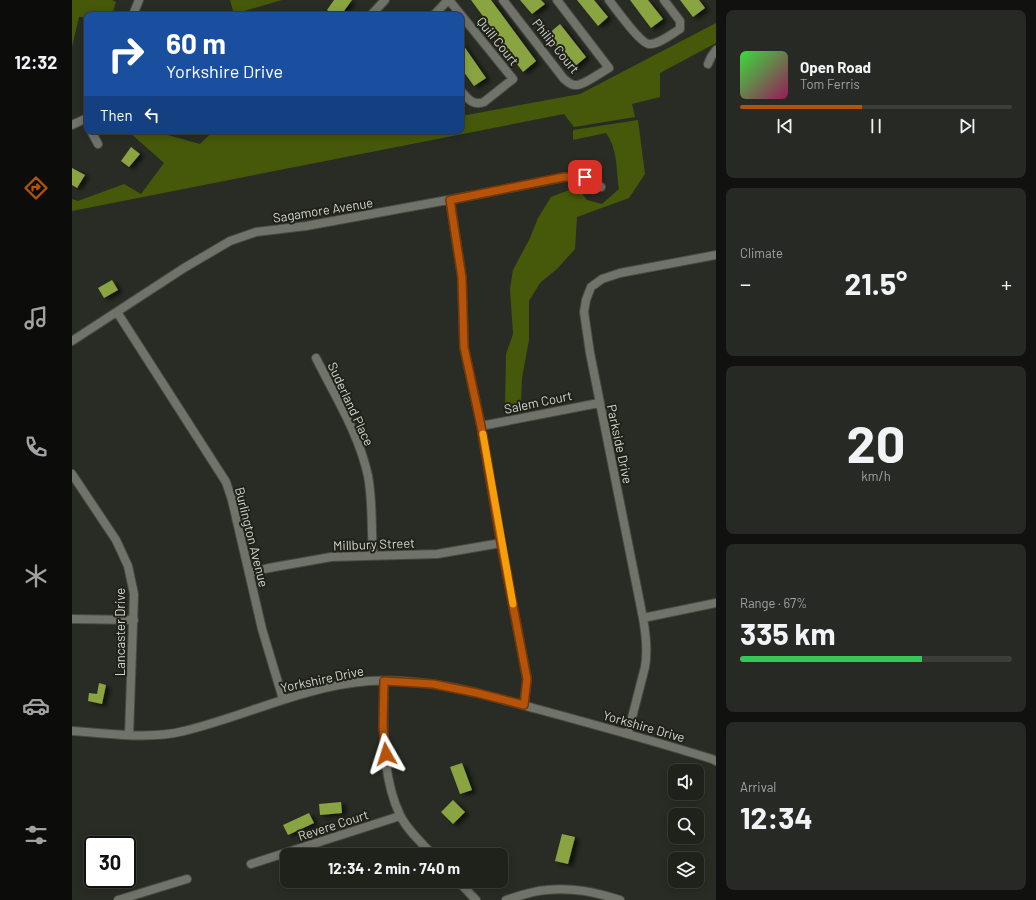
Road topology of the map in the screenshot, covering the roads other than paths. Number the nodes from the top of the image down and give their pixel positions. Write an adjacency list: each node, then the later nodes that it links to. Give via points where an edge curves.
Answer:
1 (139, 0): 8 (street)
2 (385, 0): 9 (street)
3 (449, 0): 10 (street); 11 (street, Quill Court)
4 (503, 0): 5 (street, Philip Court, via 564,79 576,85 609,68)
5 (557, 0)
6 (609, 0): 7 (street, via 643,42 649,44 680,29 680,21)
7 (664, 0)
8 (134, 12)
9 (374, 12)
10 (437, 12)
11 (459, 12)
12 (464, 19): 15 (street, Quill Court, via 513,79 479,104 469,101)
13 (716, 50): 14 (street)
14 (708, 64)
15 (464, 95)
16 (84, 121): 17 (street)
17 (72, 124)
18 (93, 134): 19 (street)
19 (98, 144)
20 (601, 187): 21 (street, Sagamore Avenue, via 585,177 564,177)
21 (450, 200): 23 (street, Sagamore Avenue, via 306,226 256,232 230,241); 27 (street, via 462,278 464,347)
22 (716, 255): 26 (street, Parkside Drive, via 620,272 602,279 592,287 584,312)
23 (117, 312): 24 (street, Sagamore Avenue); 31 (street, Burlington Avenue, via 226,482)
24 (72, 340)
25 (316, 358): 30 (street, Suderland Place, via 353,430 363,457 371,500)
26 (599, 403): 27 (street, Salem Court); 33 (street, Parkside Drive)
27 (481, 426): 29 (street)
28 (72, 474): 35 (street, Lancaster Drive, via 116,540 128,566 134,594)
29 (501, 543): 30 (street, Millbury Street, via 437,554); 38 (street, via 527,679)
30 (373, 556): 31 (street, Millbury Street, via 331,557)
31 (249, 573): 37 (street, Burlington Avenue)
32 (716, 603): 33 (street)
33 (643, 618): 40 (street, Parkside Drive, via 647,656)
34 (72, 619): 35 (street)
35 (134, 620): 41 (street, Lancaster Drive)
36 (384, 681): 37 (street, Yorkshire Drive, via 348,684); 38 (street, Yorkshire Drive, via 433,684); 43 (street, via 384,742 391,790)
37 (283, 699): 41 (street, Yorkshire Drive, via 183,732)
38 (524, 705): 40 (street, Yorkshire Drive)
39 (72, 731): 41 (street, Yorkshire Drive)
40 (628, 733): 42 (street, Yorkshire Drive)
41 (129, 735)
42 (716, 761)
43 (400, 816): 44 (street); 45 (street, Revere Court)
44 (426, 848)
45 (251, 864)
46 (187, 879): 48 (street)
47 (465, 888): 50 (street)
48 (138, 897): 49 (street)
49 (118, 900)
50 (476, 900)
51 (506, 900): 52 (street, via 546,890 599,893)
52 (620, 900)

